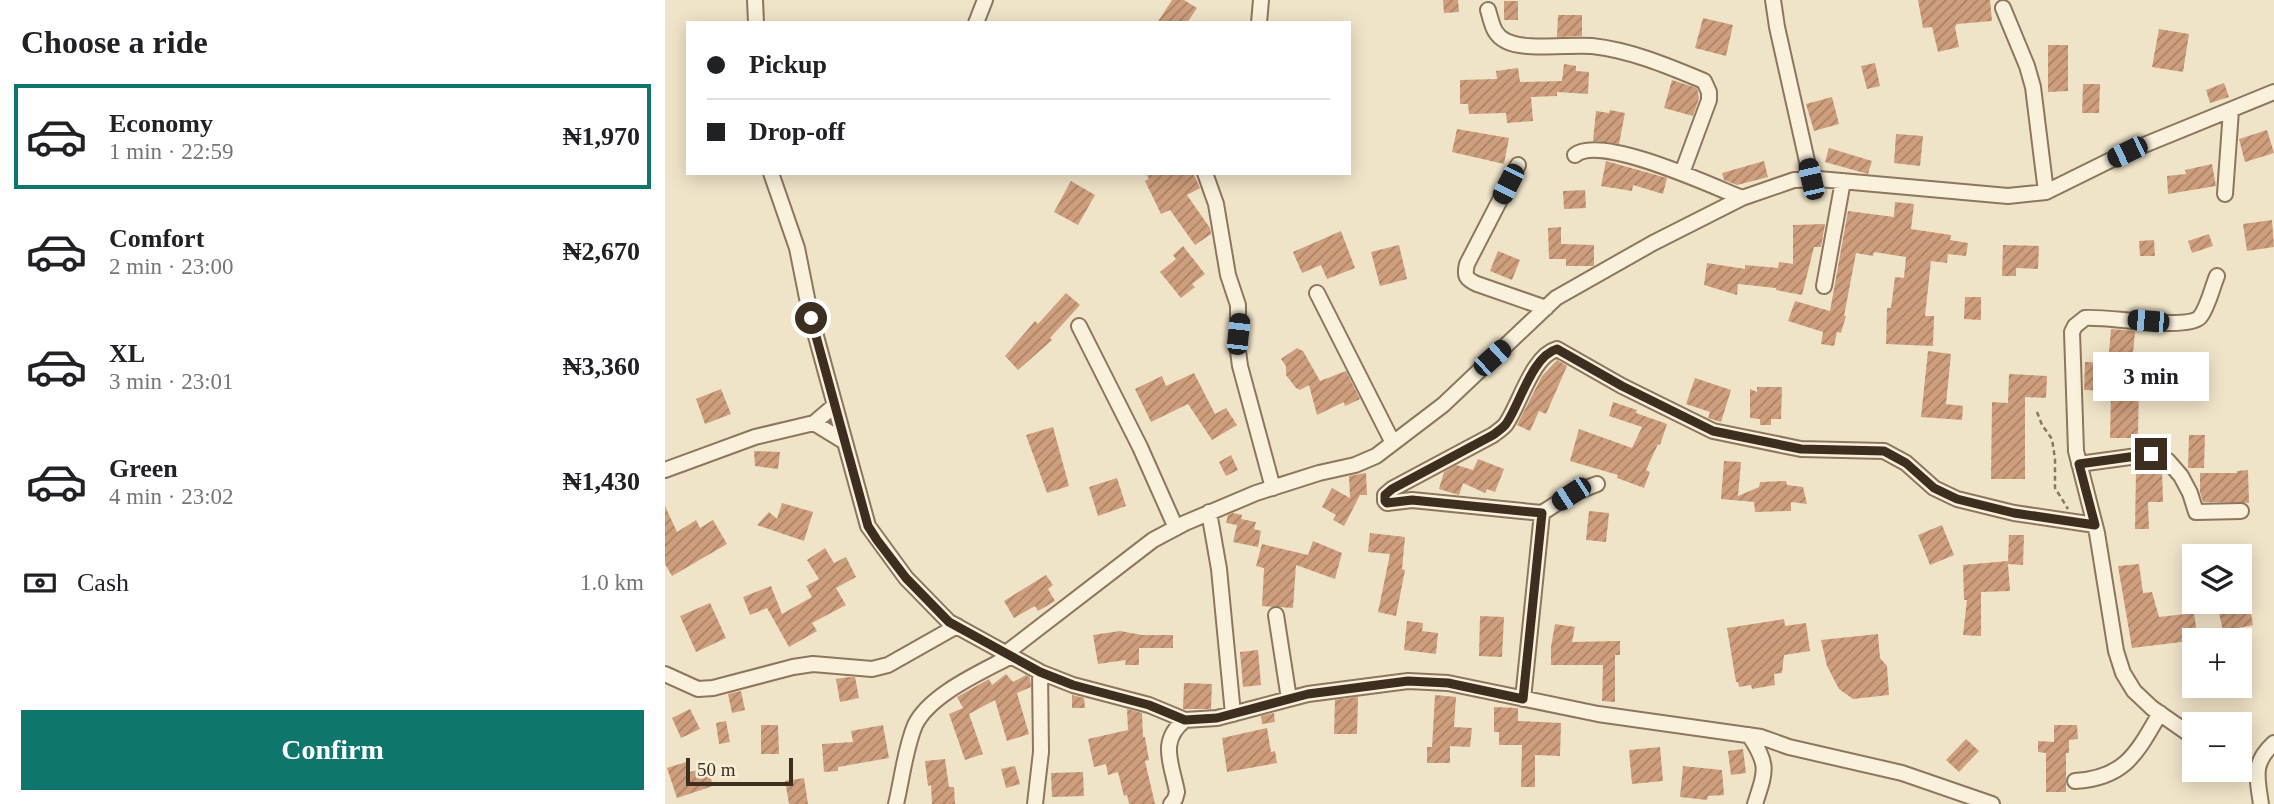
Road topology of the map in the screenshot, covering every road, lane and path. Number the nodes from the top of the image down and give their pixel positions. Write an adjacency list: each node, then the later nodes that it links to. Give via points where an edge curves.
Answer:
1 (755, 0): 7 (street)
2 (985, 0): 8 (street)
3 (1261, 0): 9 (street)
4 (1773, 0): 17 (street)
5 (2003, 8): 19 (street, via 2033,87)
6 (1488, 10): 14 (street, via 1494,32 1507,42 1593,46 1656,61 1704,81 1709,100)
7 (756, 21)
8 (976, 21)
9 (1259, 21)
10 (2274, 92): 11 (street)
11 (2231, 110): 19 (street, via 2127,152); 20 (street)
12 (1575, 155): 14 (street, via 1591,149 1648,160)
13 (1518, 165): 25 (street, via 1465,274 1477,284)
14 (1682, 173): 21 (street)
15 (772, 175): 27 (street, via 797,248)
16 (1206, 175): 35 (street, via 1238,306 1240,366)
17 (1811, 179): 18 (street); 21 (street, via 1794,180)
18 (1843, 181): 19 (street, via 2008,196); 23 (street)
19 (2046, 192)
20 (2225, 194)
21 (1742, 198): 25 (street, via 1653,243)
22 (2217, 276): 32 (street, via 2202,314 2189,323 2096,317 2075,326 2073,406)
23 (1824, 286)
24 (1317, 293): 31 (street)
25 (1546, 308): 31 (street, via 1443,405)
26 (1079, 327): 41 (street)
27 (835, 405): 29 (street); 30 (street)
28 (2037, 412): 39 (path, via 2052,439 2055,488)
29 (814, 423): 30 (street); 33 (street)
30 (845, 442): 43 (street, via 868,526 925,598)
31 (1393, 443): 35 (street, via 1366,461)
32 (2079, 464): 36 (street, via 2151,454 2168,461 2181,476 2196,512); 40 (street)
33 (665, 470)
34 (1597, 484): 38 (street)
35 (1273, 488): 37 (street)
36 (2242, 511)
37 (1209, 512): 41 (street); 50 (street)
38 (1542, 513): 39 (street, via 1412,500 1387,503 1385,495 1505,425 1537,367 1557,349 1713,431 1801,449 1884,451 1957,499); 48 (street)
39 (2072, 522): 40 (street)
40 (2095, 525): 49 (street, via 2123,673 2134,691)
41 (1176, 528): 44 (street, via 1153,540)
42 (1276, 615): 47 (street)
43 (957, 626): 44 (street); 46 (street, via 888,665 872,668 813,664 698,689)
44 (1009, 654): 45 (street); 58 (street, via 934,700 916,722)
45 (1040, 672): 51 (street); 59 (street, via 1041,752)
46 (665, 674)
47 (1289, 699): 48 (street, via 1408,681 1448,683); 50 (street)
48 (1523, 699): 53 (street)
49 (2159, 713): 52 (street); 57 (street, via 2127,764 2108,775)
50 (1233, 714): 51 (street)
51 (1185, 720): 60 (street, via 1169,741 1177,792)
52 (2182, 729)
53 (1749, 735): 61 (street, via 1764,762); 62 (street, via 1902,773)
54 (2274, 743): 56 (street)
55 (2252, 772): 56 (street)
56 (2256, 773): 63 (street)
57 (2075, 781)
58 (896, 804)
59 (1035, 804)
60 (1171, 804)
61 (1755, 804)
62 (1992, 804)
63 (2260, 804)

